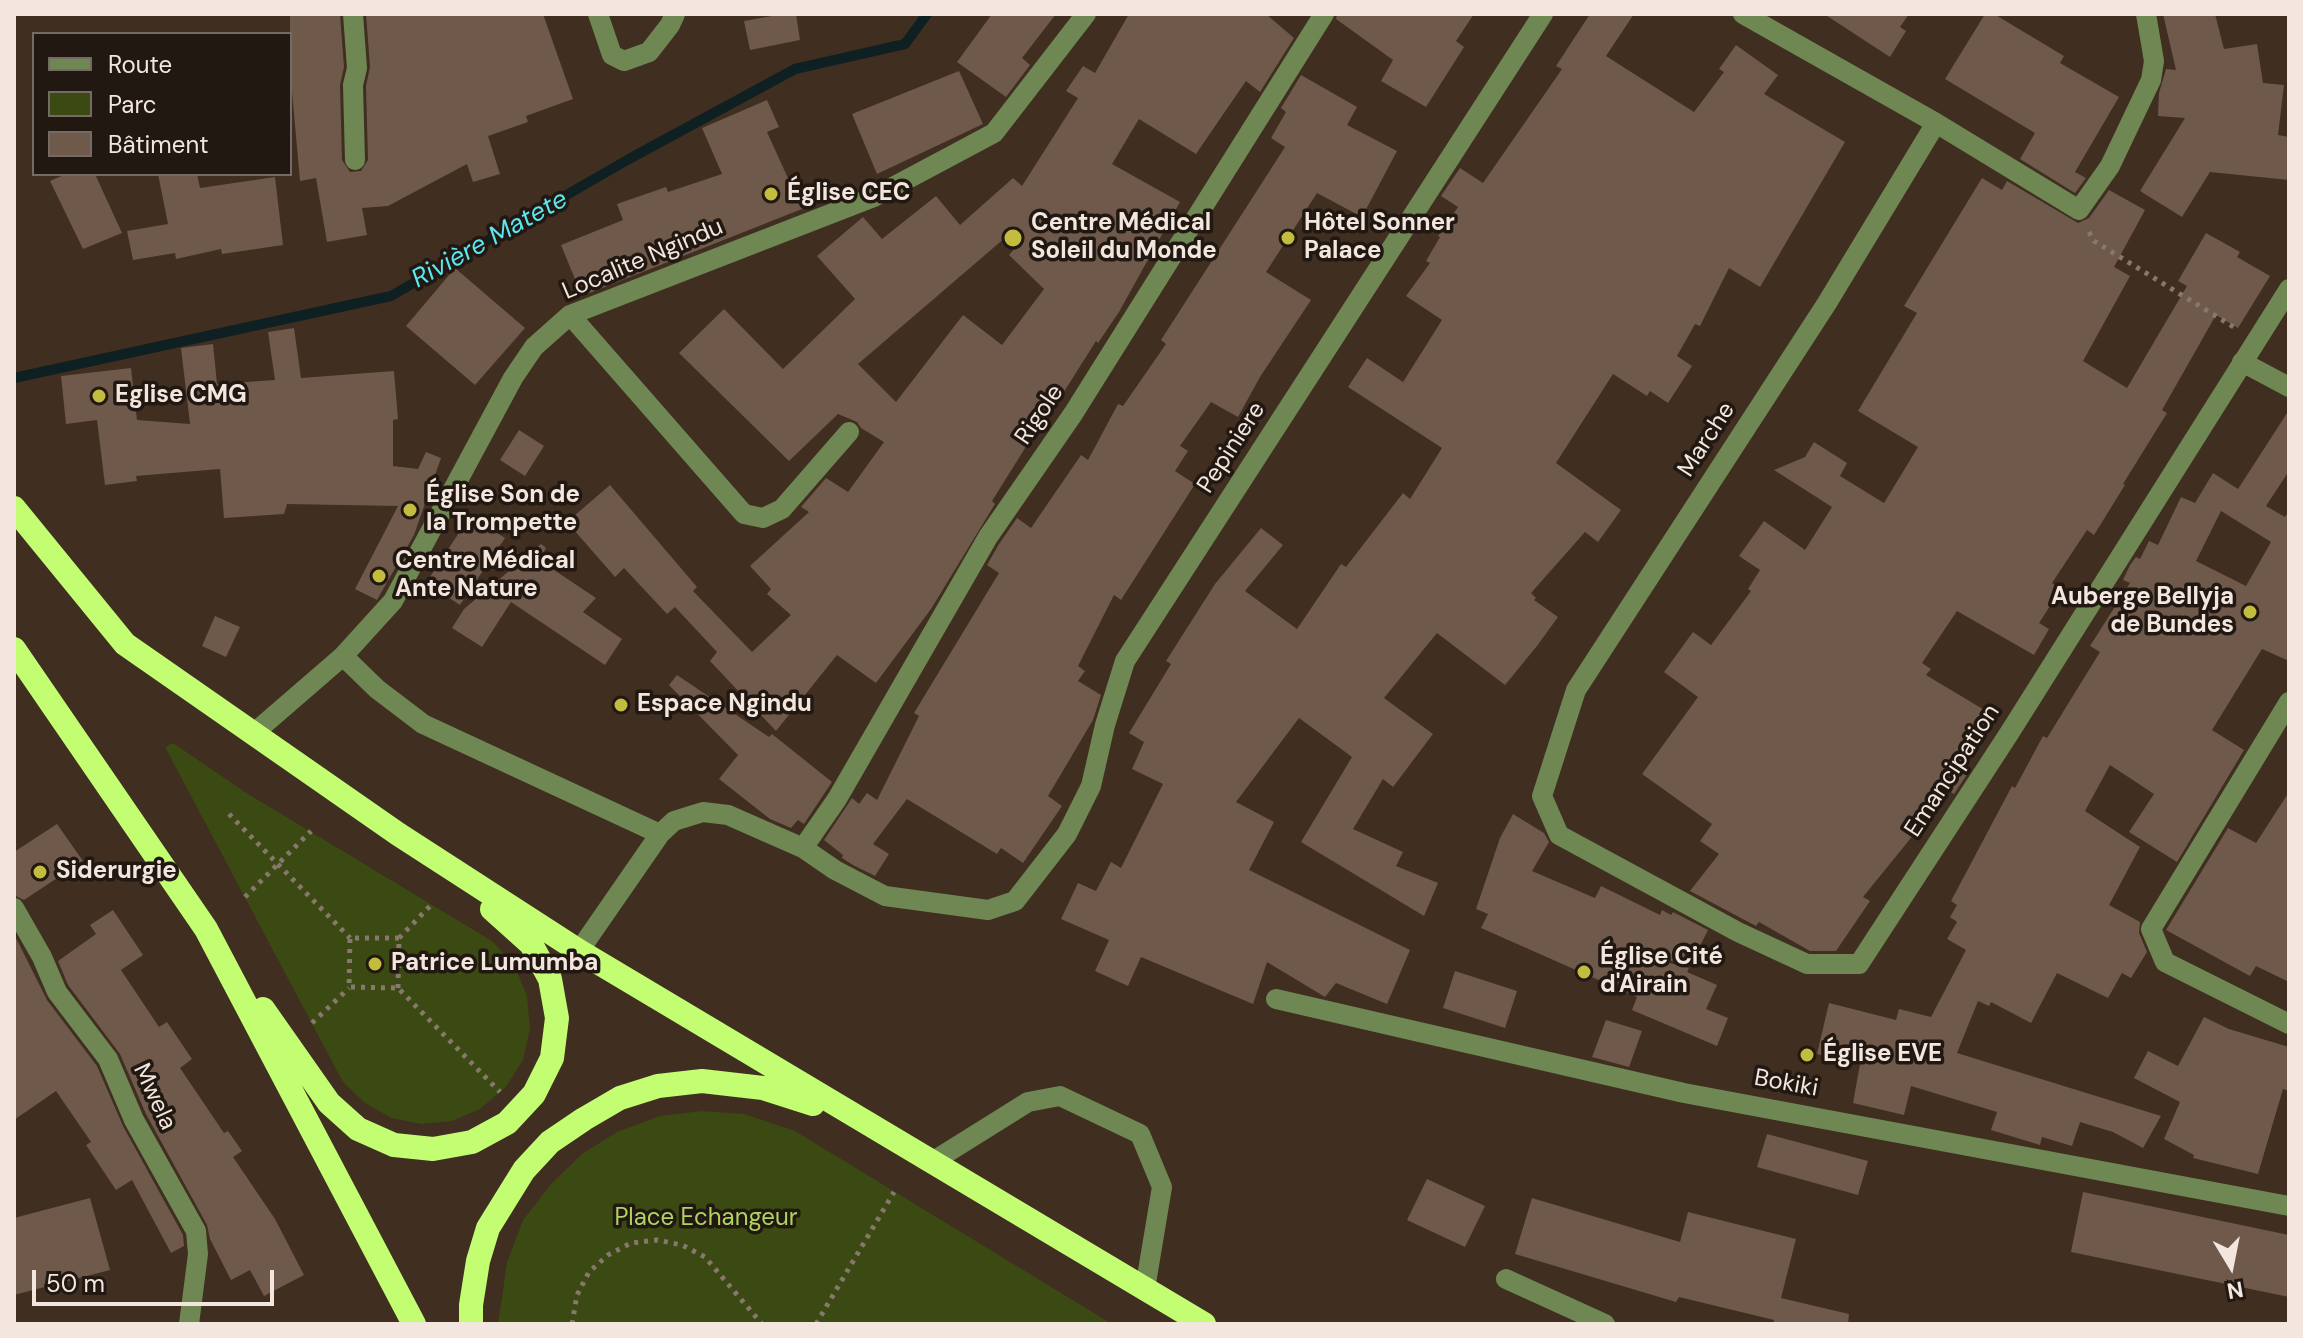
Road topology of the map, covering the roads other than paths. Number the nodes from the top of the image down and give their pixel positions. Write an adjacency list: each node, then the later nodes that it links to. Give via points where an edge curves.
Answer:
1 (353, 14): 10 (street)
2 (598, 14): 3 (street, via 612,55 624,61 649,52)
3 (675, 14)
4 (1086, 14): 12 (street, Localite Ngindu, via 994,133 874,197)
5 (1324, 14): 24 (street, Rigole, via 1073,414 988,537 837,799)
6 (1543, 14): 24 (street, Pepiniere, via 1125,661 1091,786 1067,834 1015,901 988,910 885,896)
7 (1743, 14): 9 (street)
8 (2146, 14): 9 (street, via 2154,61 2151,80 2110,166 2079,210)
9 (1936, 123): 21 (street, Marche, via 1827,303 1576,690)
10 (355, 160)
11 (2289, 289): 13 (street, Emancipation)
12 (570, 315): 15 (street, via 744,514 763,518 782,509); 18 (street, Localite Ngindu, via 534,347 513,378 393,601)
13 (2242, 362): 14 (street); 21 (street, Emancipation, via 1859,964 1807,964 1738,932 1559,835)
14 (2289, 387)
15 (849, 432)
16 (14, 508): 20 (highway, via 125,644)
17 (14, 649): 26 (highway)
18 (343, 656): 20 (street, Localite Ngindu); 23 (street, via 423,724)
19 (2289, 702): 29 (street, via 2151,929 2165,962)
20 (254, 733): 22 (highway)
21 (1542, 796)
22 (398, 834): 26 (highway, via 502,916 531,944 550,979 557,1018 552,1058 534,1094 507,1123 472,1142 433,1149 394,1145 358,1129 329,1103); 27 (highway)
23 (660, 834): 24 (street, via 674,821 703,812 728,815); 27 (street)
24 (803, 848)
25 (14, 908): 35 (street, Mwela, via 57,992 108,1059 134,1120 196,1231)
26 (206, 929): 36 (highway)
27 (579, 951): 30 (highway)
28 (1276, 999): 32 (street, Bokiki, via 1684,1093)
29 (2289, 1024)
30 (885, 1135): 31 (highway); 37 (highway, via 801,1098 763,1088 702,1081 658,1086 620,1098 550,1142 505,1198 478,1261)
31 (932, 1162): 34 (highway); 34 (street, via 1028,1102 1060,1096 1140,1134 1162,1187)
32 (2289, 1206)
33 (1506, 1279): 39 (street)
34 (1145, 1289): 38 (highway)
35 (189, 1324)
36 (414, 1324)
37 (471, 1324)
38 (1204, 1324)
39 (1605, 1324)

